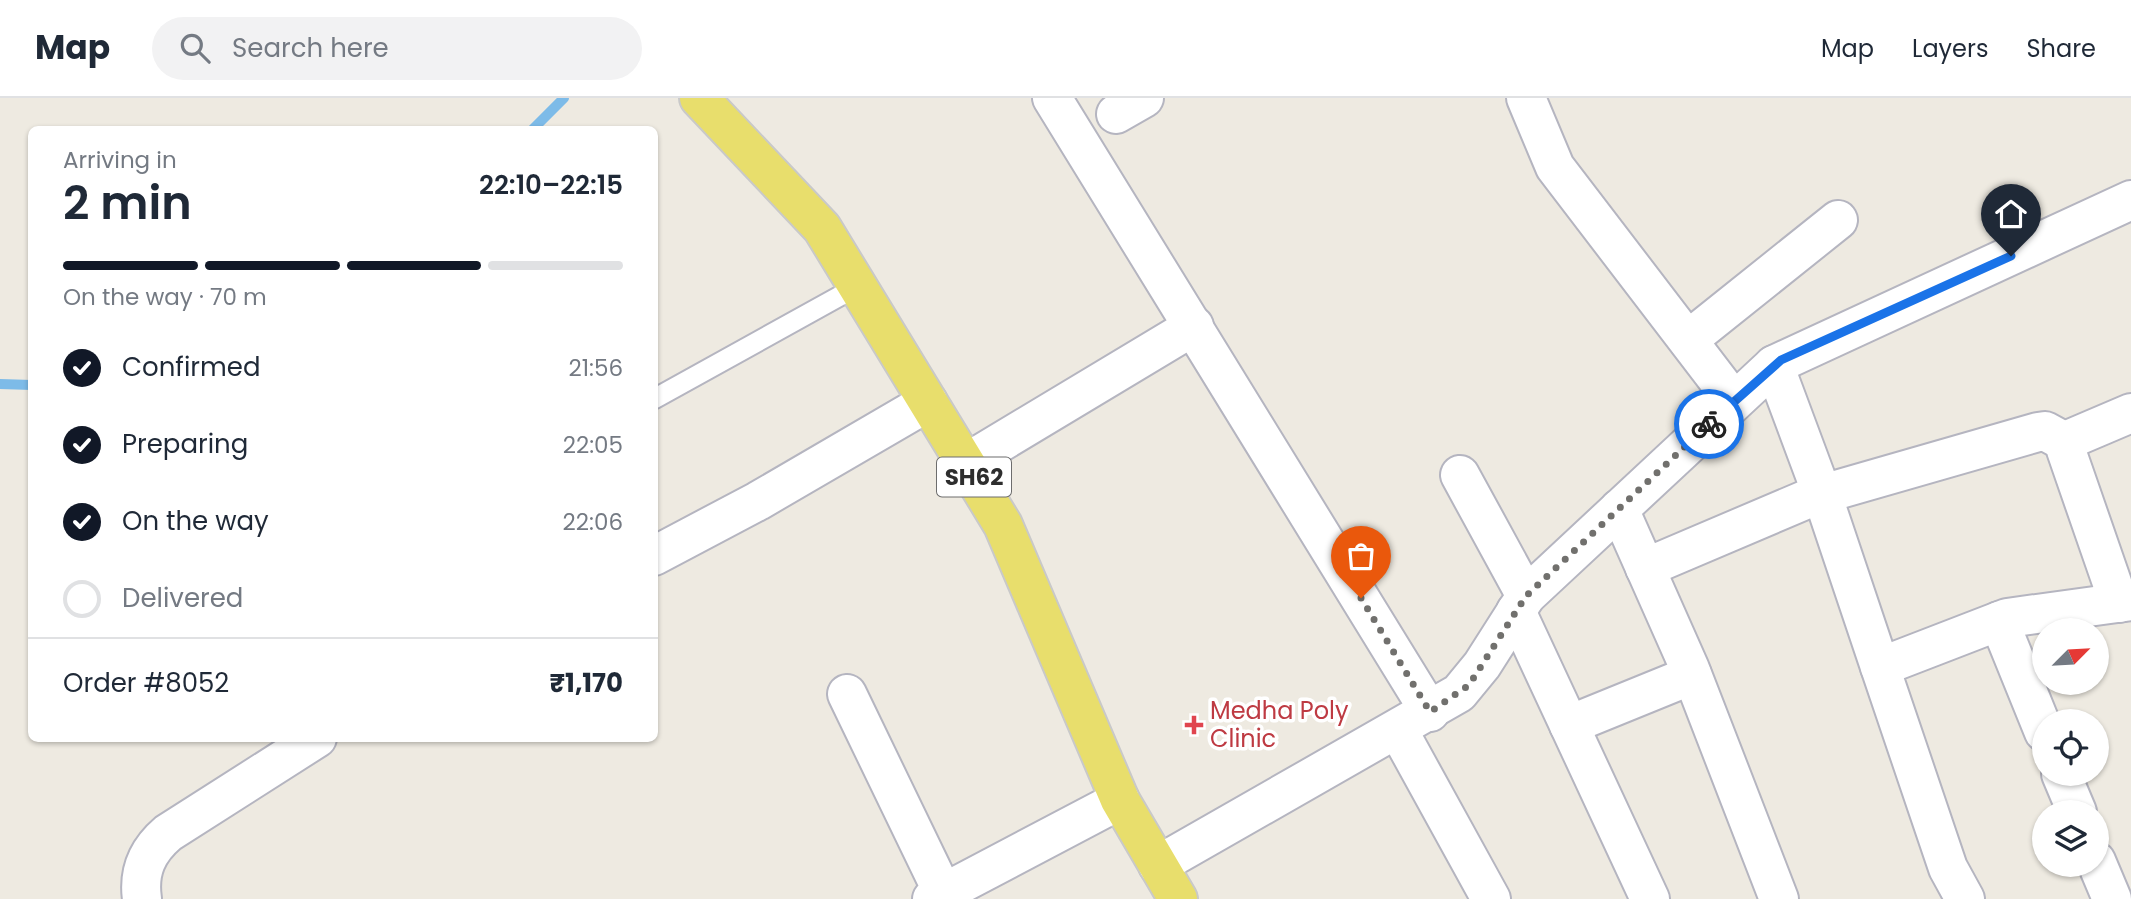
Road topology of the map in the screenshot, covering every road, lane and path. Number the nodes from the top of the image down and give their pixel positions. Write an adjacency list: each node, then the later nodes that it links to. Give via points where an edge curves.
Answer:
1 (699, 98): 6 (main road, SH62, via 822,228)
2 (1052, 98): 7 (street)
3 (1526, 98): 8 (street, via 1555,167)
4 (2131, 200): 9 (street)
5 (1838, 220): 8 (street)
6 (858, 286): 10 (lane); 12 (main road, SH62)
7 (1194, 326): 15 (street); 28 (street)
8 (1688, 340): 11 (street)
9 (1773, 365): 11 (street); 17 (street)
10 (658, 397)
11 (1734, 401): 18 (street)
12 (928, 402): 15 (main road, SH62); 19 (street)
13 (2131, 413): 14 (street)
14 (2067, 443): 17 (street, via 2038,432); 21 (street, via 2071,468)
15 (966, 463): 31 (main road, SH62, via 1003,525)
16 (1460, 475): 22 (street)
17 (1822, 494): 20 (street); 24 (street)
18 (1619, 509): 20 (street); 22 (street)
19 (658, 554)
20 (1645, 568): 25 (street)
21 (2125, 602): 23 (street)
22 (1521, 603): 28 (street, via 1469,685); 29 (street)
23 (1999, 621): 24 (street); 27 (street)
24 (1880, 667): 41 (street, via 1948,868)
25 (1692, 675): 29 (street); 40 (street)
26 (847, 694): 35 (street)
27 (2035, 709)
28 (1414, 721): 32 (street); 38 (street)
29 (1569, 725): 39 (street)
30 (311, 742): 36 (street, via 155,845 146,857)
31 (1120, 800): 32 (main road, SH62); 35 (street)
32 (1158, 865): 37 (main road, SH62)
33 (2104, 877): 42 (street)
34 (2131, 891): 42 (street)
35 (940, 897)
36 (142, 899)
37 (1178, 899)
38 (1491, 899)
39 (1650, 899)
40 (1779, 899)
41 (1965, 899)
42 (2114, 899)

